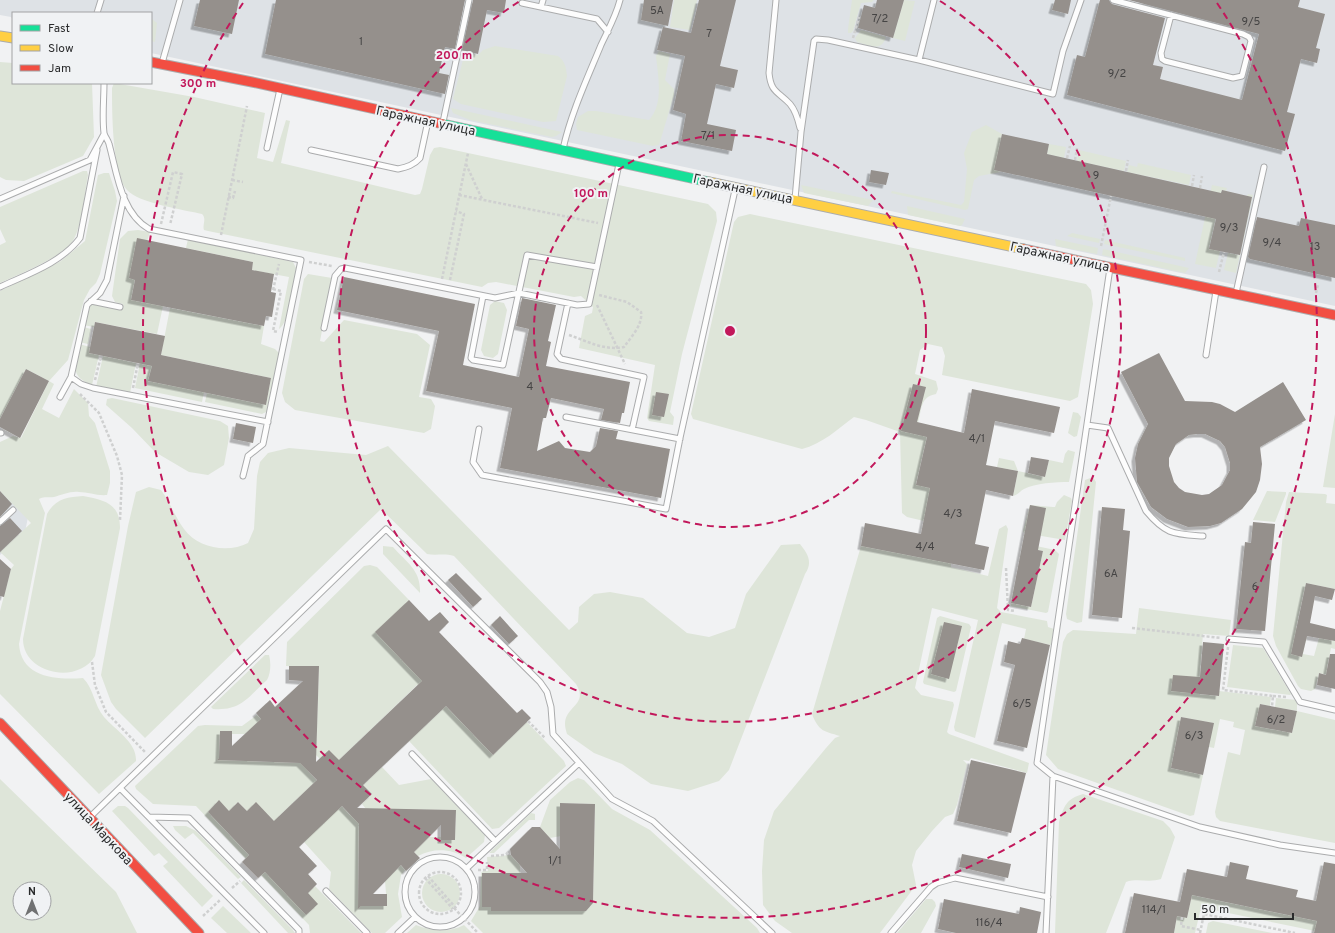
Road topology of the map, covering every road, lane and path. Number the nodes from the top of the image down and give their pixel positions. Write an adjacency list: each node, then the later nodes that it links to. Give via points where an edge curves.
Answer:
1 (101, 0): 12 (lane)
2 (180, 0): 21 (lane)
3 (469, 0): 26 (lane)
4 (543, 0): 11 (lane)
5 (620, 0): 15 (lane)
6 (776, 0): 27 (lane, via 770,85 797,114)
7 (934, 0): 19 (lane)
8 (1081, 0): 19 (lane, via 1063,51 1053,94)
9 (1113, 0): 13 (lane)
10 (522, 3): 11 (lane)
11 (542, 7): 15 (lane, via 597,18)
12 (97, 12)
13 (1171, 15): 13 (lane, via 1249,37 1251,41 1242,76 1233,78 1165,62 1161,53)
14 (859, 17): 18 (path)
15 (608, 32): 34 (lane, via 583,88 567,131)
16 (0, 36): 17 (street)
17 (12, 38)
18 (851, 45): 19 (lane); 27 (lane, via 820,39 814,41)
19 (919, 60)
20 (152, 62): 21 (street, Гаражная улица)
21 (162, 64): 23 (street, Гаражная улица)
22 (104, 84): 28 (lane)
23 (280, 88): 25 (street, Гаражная улица); 30 (lane)
24 (247, 106): 45 (path)
25 (428, 120): 26 (street, Гаражная улица); 33 (lane, via 420,158 406,168 398,169)
26 (442, 124): 34 (street, Гаражная улица)
27 (801, 132): 56 (lane)
28 (104, 134): 32 (lane); 52 (lane, via 109,142)
29 (1070, 146): 36 (path)
30 (267, 148)
31 (1078, 148): 37 (path)
32 (96, 150): 55 (lane, via 90,160); 72 (lane, via 80,238 61,258)
33 (311, 150)
34 (563, 150): 40 (street, Гаражная улица)
35 (468, 153): 39 (path)
36 (1067, 158)
37 (1075, 160)
38 (1128, 160): 42 (path)
39 (466, 163): 51 (path); 57 (path)
40 (619, 163): 48 (street, Гаражная улица); 59 (lane)
41 (1264, 167): 79 (lane)
42 (1126, 172)
43 (1194, 174): 47 (path)
44 (1202, 176): 49 (path)
45 (232, 180): 46 (path); 54 (path)
46 (243, 182)
47 (1192, 186)
48 (736, 187): 56 (street, Гаражная улица); 103 (lane)
49 (1200, 188)
50 (235, 191): 54 (path, via 234,198)
51 (459, 195): 57 (path); 58 (path)
52 (124, 196): 60 (lane, via 140,224); 81 (lane, via 107,280 100,293)
53 (1111, 196): 63 (path)
54 (228, 197): 62 (path)
55 (0, 199)
56 (795, 199): 67 (street, Гаражная улица)
57 (482, 200): 59 (path)
58 (456, 210): 73 (path); 74 (path, via 464,214)
59 (606, 225): 66 (lane)
60 (160, 231): 61 (lane); 61 (path, via 173,172 182,174)
61 (168, 232): 62 (lane)
62 (219, 243): 65 (lane)
63 (1101, 246)
64 (1224, 252): 70 (path)
65 (301, 260): 68 (path); 87 (lane)
66 (597, 267): 76 (lane, via 530,254 526,257); 77 (lane)
67 (1111, 267): 75 (street, Гаражная улица); 100 (lane)
68 (344, 269): 73 (lane); 85 (lane, via 335,276)
69 (277, 272): 87 (path, via 273,290 281,291 273,331)
70 (1219, 272)
71 (1318, 285): 78 (path)
72 (0, 287)
73 (440, 287): 74 (lane)
74 (448, 289): 80 (lane)
75 (1216, 290): 79 (street, Гаражная улица); 89 (lane)
76 (519, 293): 80 (lane, via 495,298); 80 (lane, via 504,362 500,365 471,358); 82 (lane)
77 (591, 293): 82 (lane, via 589,304); 88 (path); 88 (path, via 628,302 641,312 640,325 624,347)
78 (1316, 293)
79 (1236, 294): 84 (street, Гаражная улица)
80 (483, 296)
81 (91, 301): 83 (lane); 93 (lane, via 87,305)
82 (568, 303): 86 (lane)
83 (120, 307)
84 (1335, 315)
85 (324, 328)
86 (562, 332): 88 (path, via 594,344); 92 (lane, via 557,354 561,359)
87 (286, 334): 99 (lane)
88 (617, 348): 92 (path)
89 (1206, 355)
90 (101, 356): 95 (path)
91 (138, 363): 96 (path)
92 (629, 374): 102 (lane, via 644,377)
93 (71, 377): 94 (lane); 95 (lane)
94 (68, 382): 97 (lane); 106 (path, via 99,413 117,456 122,475)
95 (93, 388): 96 (lane)
96 (131, 396): 99 (lane)
97 (60, 397)
98 (566, 418): 102 (lane)
99 (268, 422): 104 (lane, via 263,444 248,456)
100 (1087, 425): 108 (lane, via 1108,428 1146,511 1156,522 1168,532); 122 (lane, via 1037,764)
101 (479, 429): 103 (lane, via 473,462 482,475 666,509)
102 (632, 430): 103 (lane)
103 (680, 439)
104 (243, 476)
105 (13, 510): 107 (lane)
106 (120, 520)
107 (0, 522)
108 (1203, 536)
109 (1006, 568): 110 (path, via 1008,610)
110 (1015, 611)
111 (1132, 628): 112 (path)
112 (1229, 639): 114 (path, via 1224,690 1273,696); 115 (lane, via 1264,642 1300,702)
113 (92, 662): 120 (path, via 95,686 106,712)
114 (1272, 706)
115 (1335, 710)
116 (528, 720): 118 (path)
117 (0, 723): 125 (street, улица Маркова)
118 (549, 741)
119 (412, 754): 126 (lane)
120 (150, 758): 121 (lane, via 386,529 540,682 548,692 553,734); 123 (lane)
121 (580, 763): 126 (lane); 147 (lane, via 612,798 653,821)
122 (1053, 776): 127 (lane, via 1200,827 1280,845); 133 (lane)
123 (120, 788): 124 (lane); 125 (lane)
124 (149, 817): 142 (lane); 143 (lane, via 189,818 299,930)
125 (89, 818): 141 (street, улица Маркова)
126 (495, 841): 128 (lane)
127 (1335, 853)
128 (467, 868): 137 (lane, via 453,859 440,856 429,859 415,868 410,874 405,890 408,907); 139 (lane, via 473,879 476,896 471,910)
129 (427, 877): 135 (path); 135 (path, via 436,872 443,872 455,878 461,895); 135 (path, via 420,891 424,906 438,913)
130 (239, 881): 131 (path)
131 (234, 887)
132 (326, 891): 144 (lane)
133 (1048, 897): 148 (lane, via 955,878 945,880 931,887); 149 (lane)
134 (221, 900): 136 (path)
135 (454, 908): 139 (path)
136 (203, 916)
137 (415, 917): 139 (lane, via 439,928); 145 (lane)
138 (1182, 917): 140 (path, via 1181,926)
139 (464, 919): 146 (path)
140 (1201, 932): 150 (path, via 1204,914)
141 (199, 933)
142 (264, 933)
143 (299, 933)
144 (367, 933)
145 (398, 933)
146 (478, 933)
147 (772, 933)
148 (891, 933)
149 (1046, 933)
150 (1295, 933)

